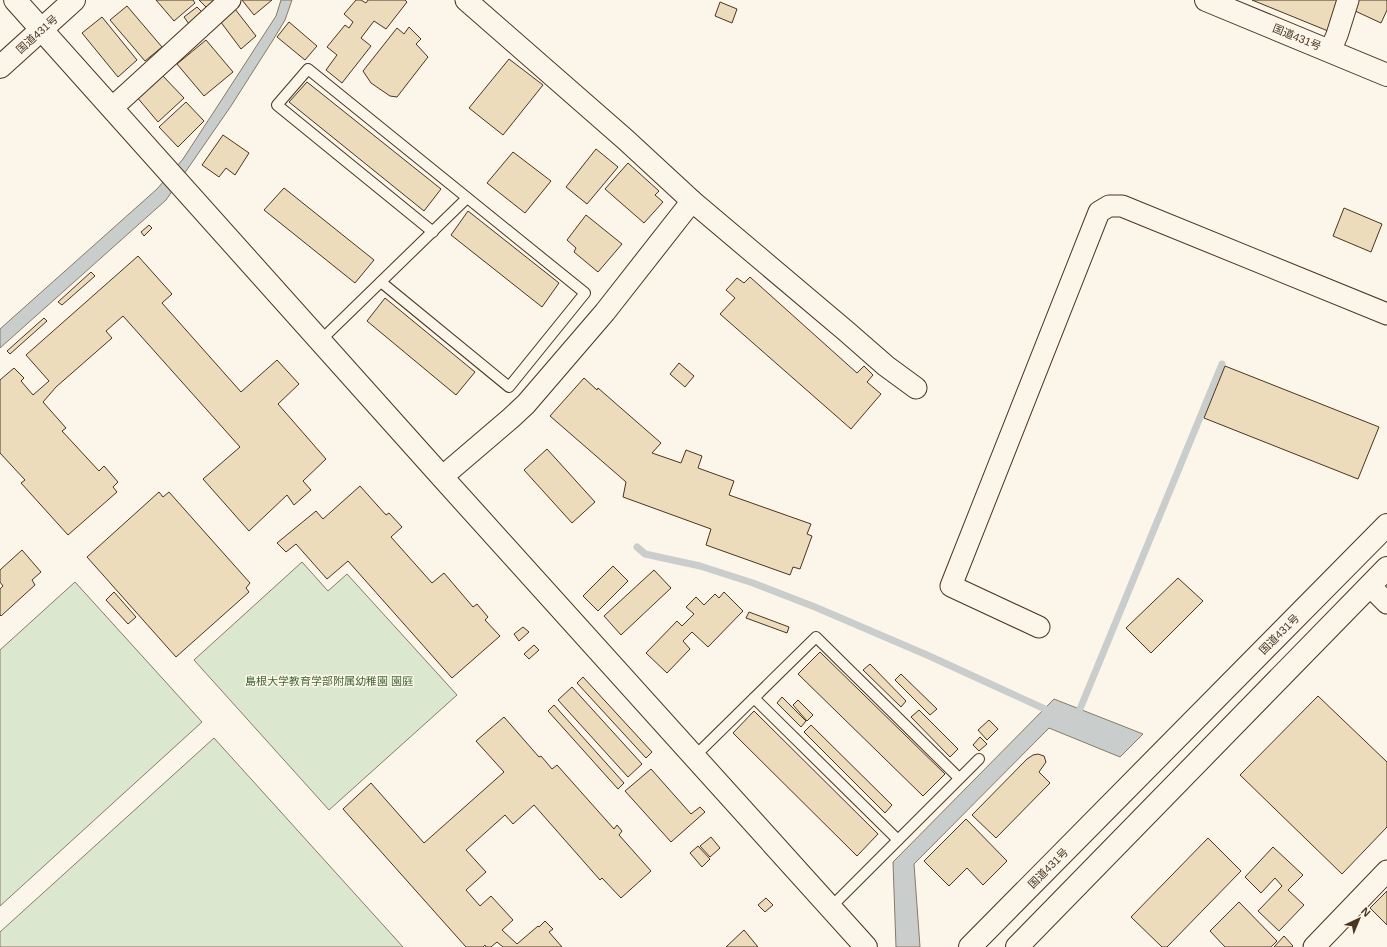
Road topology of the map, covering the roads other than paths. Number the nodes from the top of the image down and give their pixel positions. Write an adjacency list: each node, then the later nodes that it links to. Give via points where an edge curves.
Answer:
1 (15, 0): 7 (main road)
2 (74, 0): 7 (main road, 国道431号)
3 (230, 0): 11 (street)
4 (466, 0): 13 (street)
5 (1206, 0): 8 (main road, 国道431号)
6 (1348, 0): 8 (street)
7 (42, 29): 9 (main road, 国道431号); 11 (main road)
8 (1330, 51): 10 (main road, 国道431号)
9 (0, 67)
10 (1387, 75)
11 (112, 108): 17 (main road)
12 (467, 198): 14 (lane); 14 (lane, via 308,69 277,105); 15 (lane, via 585,293 509,387)
13 (692, 201): 18 (street, via 886,366); 19 (street, via 605,312 526,404)
14 (433, 232): 15 (lane)
15 (380, 282): 17 (lane)
16 (1387, 314): 24 (street, via 1122,206 1109,206 1099,212 951,586)
17 (320, 341): 19 (main road)
18 (916, 388)
19 (442, 477): 26 (main road)
20 (1387, 525): 33 (main road, 国道431号)
21 (1387, 568): 22 (main road)
22 (1370, 586): 23 (street); 34 (main road)
23 (1387, 603)
24 (1038, 627)
25 (754, 698): 26 (lane); 28 (lane, via 816,637); 29 (lane)
26 (695, 756): 31 (main road)
27 (979, 759): 28 (lane)
28 (960, 778): 29 (lane)
29 (898, 840): 31 (lane)
30 (1387, 871): 35 (street)
31 (830, 908): 32 (main road)
32 (866, 947)
33 (970, 947)
34 (1017, 947)
35 (1314, 947)

